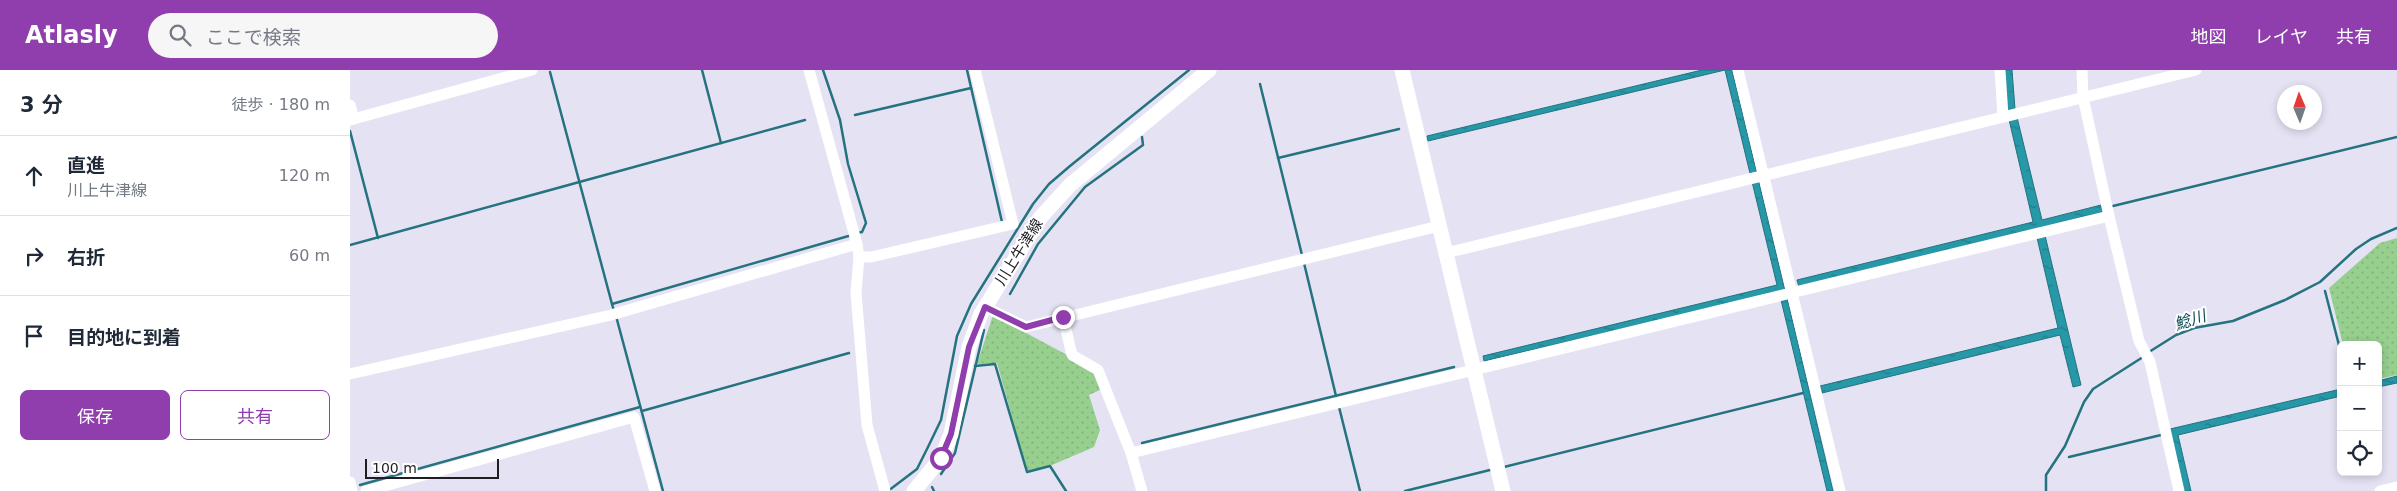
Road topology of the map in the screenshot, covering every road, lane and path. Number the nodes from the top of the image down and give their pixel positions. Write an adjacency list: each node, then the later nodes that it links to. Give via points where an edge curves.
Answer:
1 (532, 70): 13 (street)
2 (810, 70): 17 (street)
3 (975, 70): 19 (street, via 1013,224 872,257)
4 (1209, 70): 21 (main road, 川上牛津線, via 1070,185 1040,218)
5 (1402, 70): 16 (main road)
6 (1738, 70): 14 (street)
7 (2000, 70): 12 (street)
8 (2082, 70): 10 (street)
9 (2196, 70): 10 (street)
10 (2082, 97): 12 (street); 15 (street)
11 (350, 106): 13 (street)
12 (2004, 115): 14 (street)
13 (352, 119)
14 (1763, 174): 18 (street); 20 (street)
15 (2109, 216): 20 (street); 36 (street, via 2141,346 2149,359)
16 (1439, 226): 18 (main road); 22 (street)
17 (857, 244): 19 (street); 24 (street, via 615,314)
18 (1446, 252): 23 (main road)
19 (859, 257): 28 (street, via 856,293 866,425)
20 (1793, 293): 23 (street); 35 (street)
21 (985, 307): 22 (street, via 1026,327); 32 (main road, 川上牛津線, via 969,347 951,434 941,458)
22 (1063, 317): 25 (street, via 1072,355 1098,370)
23 (1474, 369): 25 (street); 34 (main road)
24 (350, 374)
25 (1131, 453): 33 (street)
26 (350, 482): 29 (street)
27 (2397, 487): 37 (street)
28 (884, 488)
29 (352, 491)
30 (366, 491): 31 (street, via 634,416)
31 (655, 491)
32 (914, 491)
33 (1142, 491)
34 (1503, 491)
35 (1838, 491)
36 (2179, 491)
37 (2380, 491)

